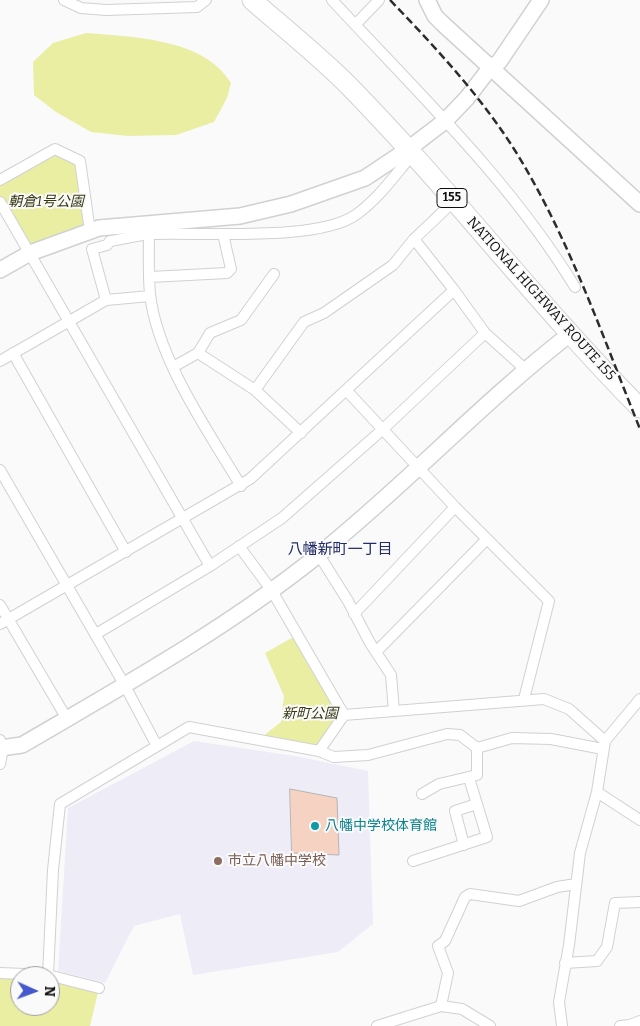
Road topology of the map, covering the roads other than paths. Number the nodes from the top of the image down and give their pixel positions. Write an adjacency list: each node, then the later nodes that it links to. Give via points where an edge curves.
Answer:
1 (64, 0): 2 (street, via 81,8 106,10 197,7)
2 (206, 0)
3 (252, 0): 12 (highway, NATIONAL HIGHWAY ROUTE 155 / 155, via 348,85)
4 (332, 0): 9 (street)
5 (379, 0): 9 (street)
6 (427, 0): 10 (street, via 435,16)
7 (530, 0): 10 (street, via 492,56)
8 (541, 0): 10 (street)
9 (355, 25): 11 (street)
10 (495, 65): 11 (street); 14 (street); 17 (street)
11 (445, 121): 12 (street); 26 (street, via 508,192 551,249)
12 (410, 153): 15 (highway, NATIONAL HIGHWAY ROUTE 155 / 155); 18 (street, via 365,178 292,204 240,216); 20 (street, via 385,187 357,214 329,227)
13 (0, 180): 19 (street, via 55,149 80,161)
14 (640, 193)
15 (454, 201): 21 (street); 32 (highway, NATIONAL HIGHWAY ROUTE 155 / 155)
16 (0, 202): 22 (street)
17 (640, 204)
18 (149, 230): 19 (street, via 99,228); 20 (street); 25 (street); 29 (street, via 92,249)
19 (90, 231): 22 (street)
20 (223, 234): 25 (street, via 230,269 227,273)
21 (414, 239): 27 (street); 38 (street, via 393,266 324,313 304,322)
22 (30, 253): 23 (street); 30 (street)
23 (0, 270)
24 (274, 274): 34 (street, via 241,320 210,332)
25 (150, 277): 28 (street)
26 (575, 288)
27 (454, 290): 31 (street); 39 (street)
28 (150, 296): 29 (street); 36 (street)
29 (106, 300): 30 (street)
30 (69, 321): 33 (street); 47 (street)
31 (485, 333): 37 (street); 41 (street)
32 (570, 334): 37 (street); 40 (highway, NATIONAL HIGHWAY ROUTE 155 / 155)
33 (13, 353): 35 (street); 50 (street)
34 (198, 353): 36 (street); 38 (street)
35 (0, 361)
36 (172, 367): 45 (street)
37 (525, 369): 43 (street)
38 (255, 390): 42 (street)
39 (347, 391): 41 (street); 42 (street)
40 (640, 408)
41 (382, 430): 43 (street); 49 (street, via 282,518)
42 (301, 433): 45 (street)
43 (419, 468): 46 (street); 51 (street)
44 (0, 470): 53 (street)
45 (241, 486): 47 (street)
46 (455, 507): 48 (street); 56 (street)
47 (182, 518): 50 (street); 52 (street)
48 (487, 539): 59 (street); 61 (street, via 549,601)
49 (239, 546): 52 (street); 54 (street)
50 (126, 552): 53 (street)
51 (319, 555): 54 (street); 56 (street)
52 (210, 566): 58 (street)
53 (66, 586): 57 (street); 58 (street)
54 (272, 591): 60 (street, via 202,638); 64 (street)
55 (0, 605): 57 (street)
56 (354, 614): 59 (street)
57 (4, 622): 65 (street)
58 (96, 634): 60 (street)
59 (376, 652): 63 (street, via 391,675)
60 (124, 684): 65 (street); 68 (street)
61 (524, 699): 63 (street); 66 (street, via 544,699 569,709)
62 (640, 699): 66 (street)
63 (394, 711): 64 (street)
64 (344, 715): 70 (street)
65 (66, 719): 67 (street, via 22,745)
66 (604, 745): 69 (street, via 512,738); 73 (street)
67 (1, 746): 71 (street)
68 (158, 746): 70 (street, via 189,728); 82 (street, via 60,804)
69 (477, 748): 70 (street, via 460,736 447,734 368,755 334,757); 72 (street, via 477,775)
70 (319, 751)
71 (0, 764)
72 (469, 778): 74 (street, via 439,784); 75 (street)
73 (596, 792): 76 (street); 79 (street, via 580,853)
74 (422, 794)
75 (477, 804): 77 (street, via 455,811); 77 (street, via 487,837)
76 (640, 820)
77 (464, 845): 78 (street)
78 (413, 861)
79 (576, 884): 81 (street); 85 (street, via 518,901 470,894 465,897 445,941 438,946 448,973)
80 (640, 902): 81 (street, via 614,903 607,947 597,961)
81 (566, 963): 91 (street, via 559,1002)
82 (48, 966)
83 (60, 979): 84 (street)
84 (99, 988)
85 (441, 1006): 86 (street, via 462,1009); 88 (street)
86 (478, 1020): 89 (street); 90 (street)
87 (640, 1020): 92 (street)
88 (376, 1026)
89 (468, 1026)
90 (490, 1026)
91 (562, 1026)
92 (620, 1026)

